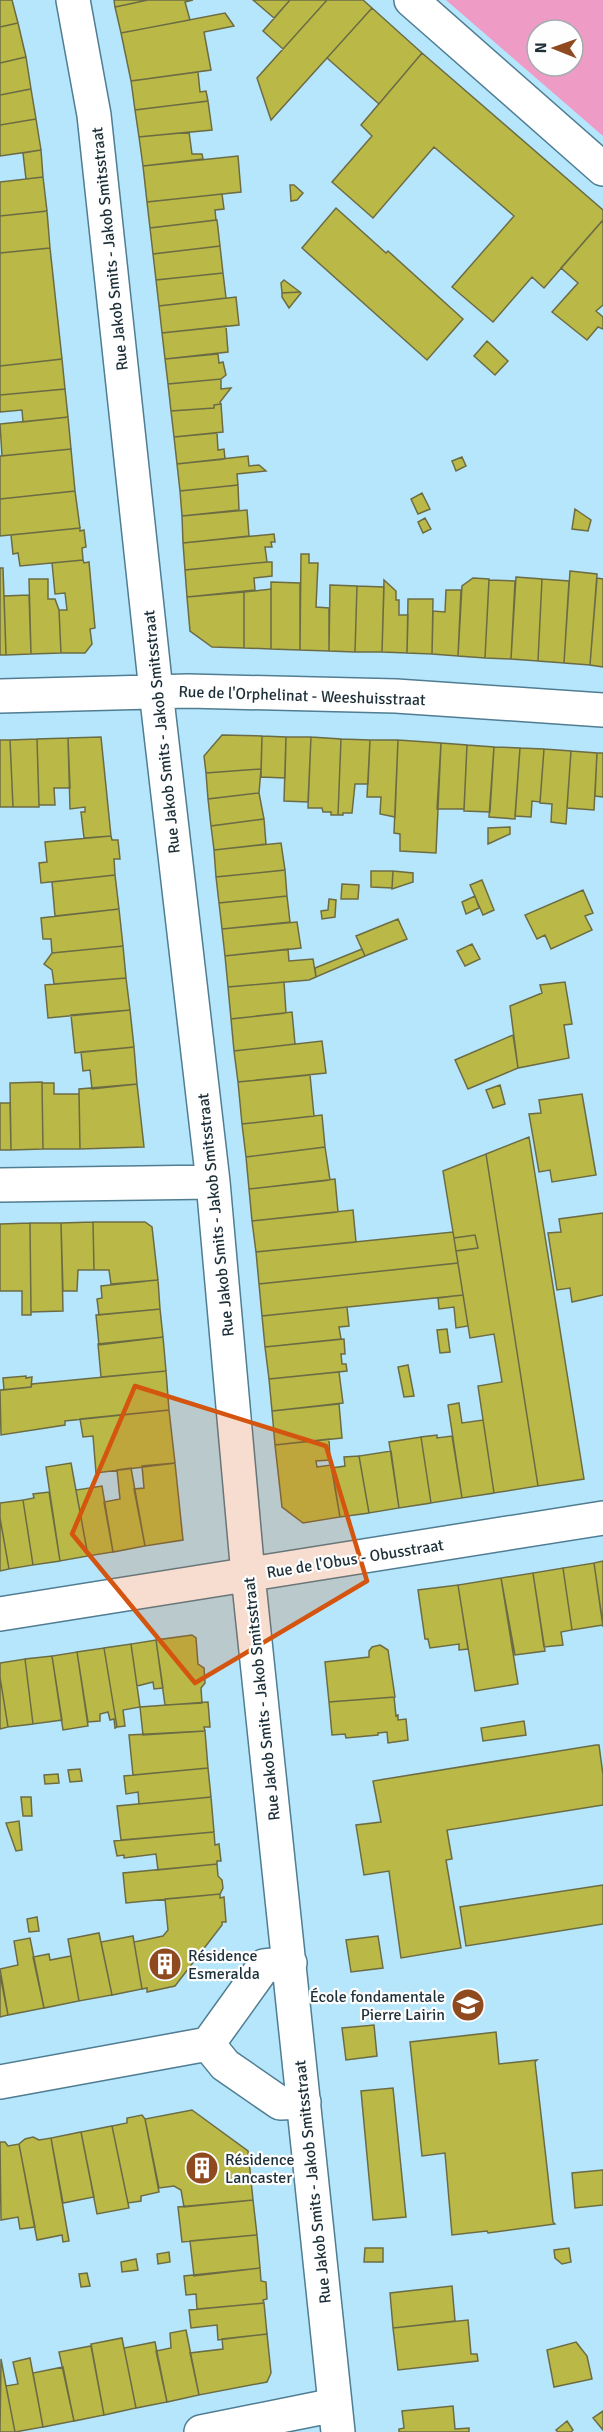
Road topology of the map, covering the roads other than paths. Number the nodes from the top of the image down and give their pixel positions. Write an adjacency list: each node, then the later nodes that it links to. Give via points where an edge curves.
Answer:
1 (73, 0): 4 (street, Rue Jakob Smits - Jakob Smitsstraat, via 94,115)
2 (411, 0): 3 (street)
3 (603, 169)
4 (156, 691): 5 (street, Rue de l'Orphelinat - Weeshuisstraat); 6 (street, Rue de l'Orphelinat - Weeshuisstraat, via 396,696); 7 (street, Rue Jakob Smits - Jakob Smitsstraat)
5 (0, 696)
6 (603, 710)
7 (213, 1182): 8 (street); 10 (street, Rue Jakob Smits - Jakob Smitsstraat)
8 (0, 1185)
9 (603, 1518): 10 (street, Rue de l'Obus - Obusstraat)
10 (248, 1575): 11 (street, Rue de l'Obus - Obusstraat); 12 (street, Rue Jakob Smits - Jakob Smitsstraat)
11 (0, 1614)
12 (290, 1963): 13 (street, via 264,1966); 15 (street, Rue Jakob Smits - Jakob Smitsstraat)
13 (208, 2044): 14 (street); 15 (street, via 225,2066 280,2103)
14 (0, 2082)
15 (304, 2102): 16 (street, Rue Jakob Smits - Jakob Smitsstraat)
16 (337, 2419): 17 (street)
17 (201, 2432)

